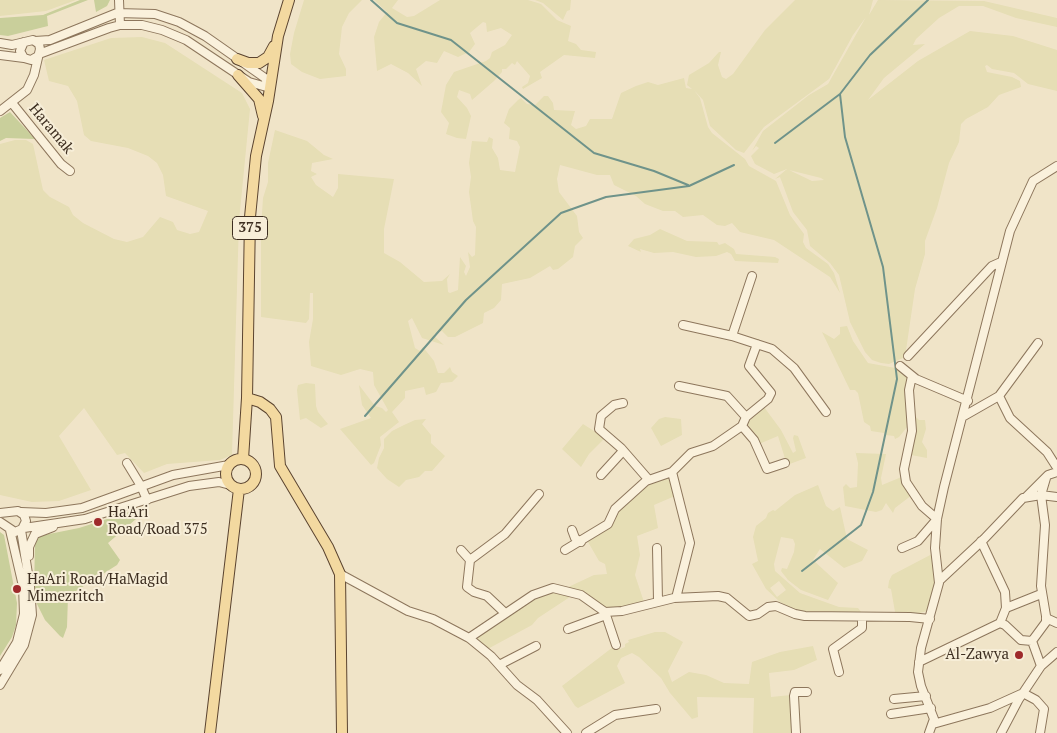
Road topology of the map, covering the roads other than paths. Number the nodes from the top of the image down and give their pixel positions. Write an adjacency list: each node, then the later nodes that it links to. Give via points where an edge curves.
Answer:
1 (119, 0): 3 (street)
2 (289, 0): 6 (main road, 375)
3 (120, 13): 4 (street); 5 (street, via 50,40); 12 (street, via 144,12 179,22)
4 (120, 25): 10 (street); 13 (street, via 142,25 174,34)
5 (35, 41): 7 (street); 10 (street, via 40,47)
6 (277, 41): 12 (main road, via 264,61 256,64); 15 (main road, 375)
7 (24, 42): 8 (street); 11 (street, via 20,48)
8 (0, 43)
9 (0, 55): 11 (street)
10 (39, 55): 11 (street, via 34,59); 14 (street)
11 (25, 58): 14 (street)
12 (237, 59): 15 (street, via 265,78)
13 (238, 76): 15 (street, via 260,87); 18 (main road, via 259,99)
14 (32, 80): 16 (street)
15 (270, 88): 18 (main road, 375)
16 (12, 104): 17 (street); 20 (street, Haramak, via 61,164)
17 (0, 111)
18 (263, 124): 32 (main road, 375, via 256,156 250,217)
19 (1057, 166): 21 (street, via 1033,181 1010,231)
20 (70, 170)
21 (1001, 262): 27 (street, via 992,266); 33 (street)
22 (752, 276): 24 (street)
23 (683, 325): 24 (street)
24 (732, 336): 26 (street)
25 (1038, 343): 31 (street)
26 (757, 344): 35 (street, via 769,347 786,359); 37 (street, via 749,366 771,393)
27 (908, 356)
28 (900, 366): 29 (street)
29 (912, 376): 33 (street); 58 (street, via 909,390 912,431 904,469 906,482 922,506)
30 (679, 386): 37 (street, via 727,396)
31 (999, 396): 36 (street); 44 (street, via 1010,418 1047,452)
32 (247, 398): 40 (main road, 375); 71 (main road, via 260,402 276,417 280,466 328,547)
33 (968, 400): 36 (street)
34 (623, 403): 39 (street, via 609,408 598,424 600,431)
35 (826, 412)
36 (964, 416): 58 (street)
37 (746, 417): 38 (street)
38 (742, 426): 41 (street, via 754,440 767,469); 45 (street, via 710,448 691,453)
39 (623, 451): 46 (street); 47 (street)
40 (243, 459): 43 (main road); 49 (main road, via 254,468 255,479 248,487)
41 (785, 463)
42 (126, 464): 48 (street)
43 (229, 465): 48 (street, via 186,472); 49 (main road, via 225,474)
44 (1054, 471): 51 (street); 52 (street)
45 (672, 472): 47 (street); 75 (street, via 690,543)
46 (601, 475)
47 (648, 479): 65 (street, via 610,511 611,522)
48 (142, 486): 54 (street); 57 (street, via 82,508 46,513)
49 (235, 487): 54 (street, via 219,482 189,486); 105 (main road)
50 (539, 494): 70 (street, via 505,534)
51 (1041, 495): 52 (street); 53 (street); 74 (street, via 1045,525)
52 (1026, 497): 64 (street)
53 (1057, 497)
54 (147, 500): 60 (street)
55 (0, 512): 56 (street)
56 (11, 512): 57 (street); 61 (street, via 5,519)
57 (21, 512): 62 (street, via 25,518)
58 (937, 519): 67 (street, via 918,541); 73 (street, via 935,548)
59 (0, 522): 61 (street)
60 (70, 522): 62 (street); 72 (street, via 35,534 29,547)
61 (9, 529): 62 (street); 94 (street, via 22,586 24,614 17,642)
62 (22, 529): 72 (street)
63 (572, 530): 65 (street)
64 (981, 541): 73 (street); 77 (street, via 1004,587)
65 (581, 542): 69 (street)
66 (657, 548): 76 (street)
67 (902, 548)
68 (461, 550): 70 (street)
69 (565, 550)
70 (470, 560): 78 (street, via 467,587 484,594)
71 (340, 574): 86 (street, via 408,611 433,619); 106 (main road)
72 (29, 578): 96 (street, via 32,614 28,634)
73 (940, 580): 82 (street)
74 (1041, 594): 77 (street); 81 (street)
75 (676, 598): 76 (street); 80 (street, via 723,597 749,616 776,606 798,615)
76 (658, 601): 79 (street)
77 (1006, 608): 83 (street)
78 (505, 613): 79 (street, via 533,595 553,588 581,595); 86 (street)
79 (606, 613): 85 (street); 89 (street)
80 (862, 617): 82 (street); 95 (street, via 862,628 833,649)
81 (1046, 618): 84 (street); 87 (street)
82 (930, 619): 91 (street)
83 (1000, 623): 87 (street, via 1021,640); 91 (street)
84 (1057, 623)
85 (568, 629)
86 (469, 638): 92 (street)
87 (1032, 641): 93 (street)
88 (536, 646): 92 (street)
89 (616, 646)
90 (1057, 652): 93 (street)
91 (919, 662): 99 (street, via 919,679)
92 (499, 665): 107 (street)
93 (1041, 666): 98 (street)
94 (0, 670)
95 (839, 672)
96 (0, 685)
97 (807, 692): 109 (street, via 796,692 794,696)
98 (1023, 693): 104 (street, via 990,708); 111 (street); 112 (street, via 1044,709)
99 (926, 696): 100 (street); 101 (street)
100 (894, 699)
101 (931, 708): 103 (street); 104 (street)
102 (656, 709): 108 (street, via 615,716)
103 (891, 714)
104 (933, 724): 110 (street)
105 (210, 733)
106 (342, 733)
107 (567, 733)
108 (586, 733)
109 (796, 733)
110 (929, 733)
111 (1001, 733)
112 (1040, 733)

